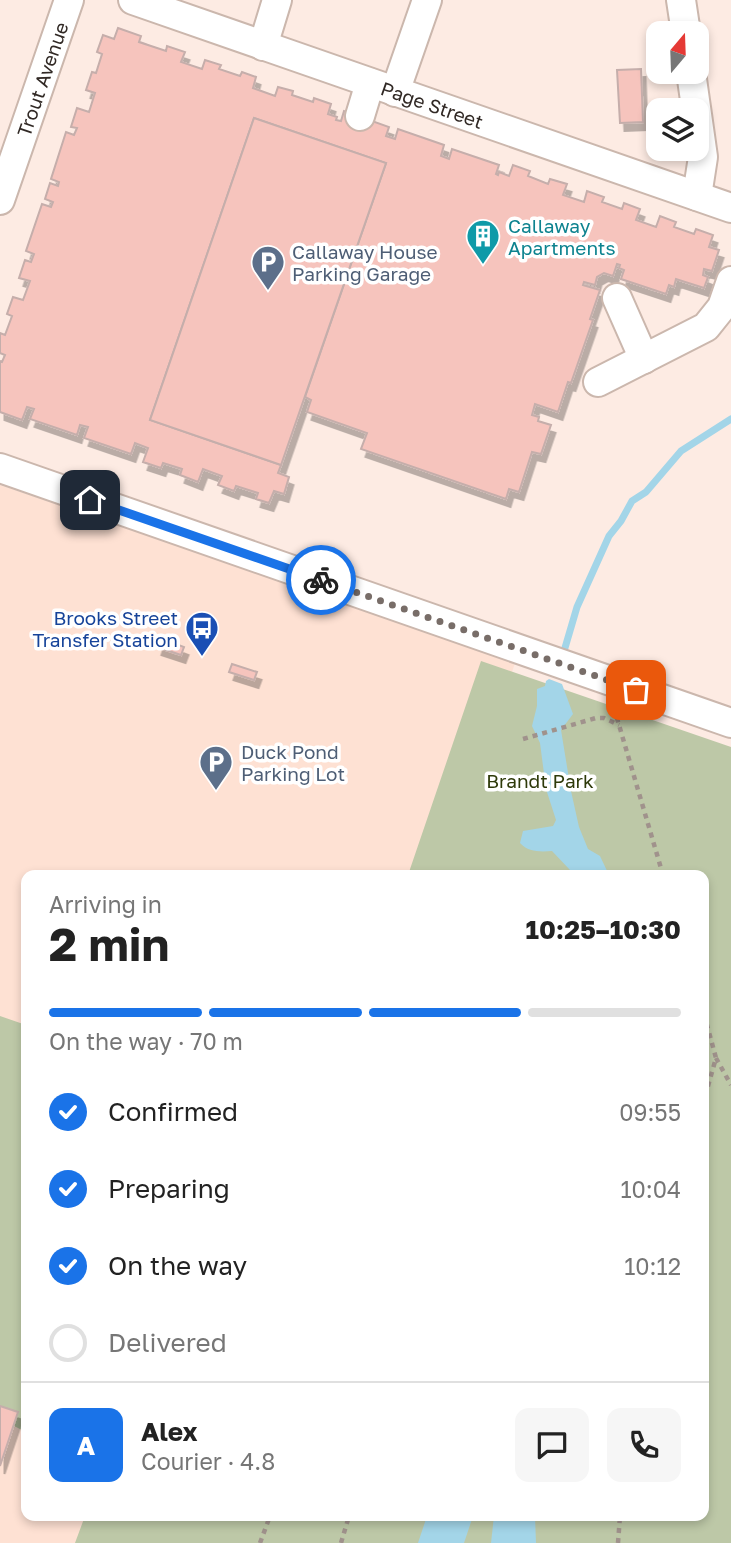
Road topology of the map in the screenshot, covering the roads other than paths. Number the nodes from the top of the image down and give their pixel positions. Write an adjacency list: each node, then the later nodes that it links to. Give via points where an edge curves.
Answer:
1 (69, 0): 12 (street, Trout Avenue)
2 (133, 0): 7 (street, Page Street)
3 (277, 0): 7 (street)
4 (427, 0): 9 (street)
5 (681, 0): 6 (street)
6 (684, 21)
7 (263, 46): 9 (street, Page Street)
8 (693, 84): 11 (street, via 703,157)
9 (383, 88): 10 (street); 11 (street, Page Street)
10 (360, 116)
11 (697, 196): 13 (street, Page Street)
12 (0, 200)
13 (731, 208)
14 (731, 281): 16 (street, via 722,307 706,327)
15 (617, 298): 16 (street)
16 (645, 359): 17 (street)
17 (598, 382)
18 (0, 468): 19 (street)
19 (731, 723)

